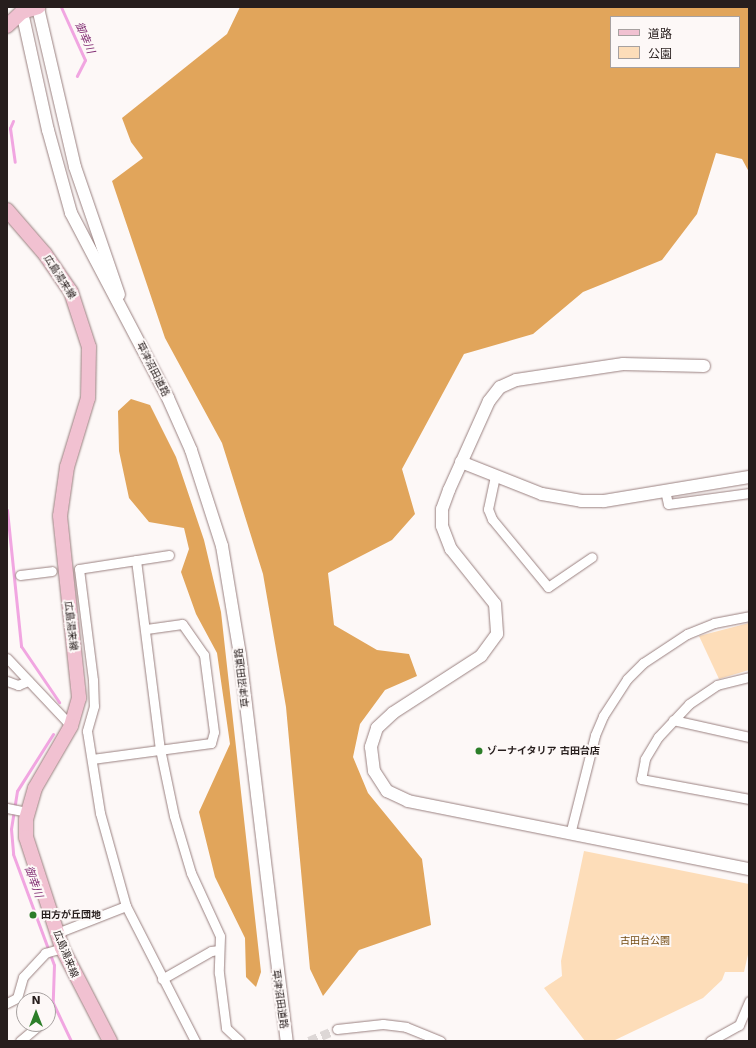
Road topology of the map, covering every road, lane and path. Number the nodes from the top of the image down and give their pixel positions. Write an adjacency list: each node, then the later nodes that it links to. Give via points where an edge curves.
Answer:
1 (38, 7): 2 (main road); 5 (street, via 75,168)
2 (22, 9): 3 (main road); 5 (street, via 48,130 71,213 88,252)
3 (7, 26)
4 (7, 210): 24 (main road, 広島湯来線, via 45,254 71,292 89,347 88,398 67,467 60,516 79,690)
5 (134, 331): 49 (street, 草津沼田道路, via 191,450 222,546 240,655)
6 (704, 366): 7 (street, via 623,364 516,380 500,387 488,401)
7 (461, 462): 8 (street); 31 (street, via 442,509 442,526 451,549 495,604 497,634 481,656 393,713 377,728 371,747 374,771 387,791 408,801)
8 (495, 476): 10 (street, via 542,494 581,501); 13 (street, via 488,509 492,519 548,587)
9 (749, 477): 10 (street)
10 (665, 490): 11 (street, via 668,504)
11 (749, 493)
12 (169, 555): 14 (street)
13 (592, 557)
14 (136, 560): 18 (street); 27 (street, via 76,569 93,680 94,706 87,731)
15 (52, 572): 16 (street)
16 (20, 575)
17 (749, 616): 31 (street, via 714,622 687,634 649,659 627,679 603,716 595,735)
18 (146, 629): 26 (street); 26 (street, via 182,624 204,655 214,732 210,744)
19 (7, 658): 22 (street)
20 (749, 677): 23 (street, via 712,688)
21 (7, 681): 22 (street, via 18,685)
22 (28, 681): 24 (street)
23 (673, 720): 25 (street); 28 (street, via 645,759 641,779)
24 (71, 726): 30 (main road, 広島湯来線, via 35,788)
25 (749, 737)
26 (160, 749): 27 (street); 36 (street, via 191,873 220,936)
27 (92, 759): 33 (street, via 100,813)
28 (749, 799)
29 (7, 808): 30 (street)
30 (27, 812): 34 (main road, 広島湯来線, via 27,848)
31 (570, 834): 32 (street)
32 (749, 869)
33 (126, 906): 34 (street); 37 (street)
34 (57, 933): 35 (main road, 広島湯来線)
35 (62, 948): 38 (street, via 45,953 23,977); 46 (main road, 広島湯来線)
36 (219, 950): 37 (street, via 211,951); 48 (street, via 226,1028)
37 (162, 979): 47 (street)
38 (20, 992)
39 (16, 996): 41 (street)
40 (749, 1001): 44 (street, via 739,1025)
41 (7, 1003)
42 (337, 1029): 50 (street, via 383,1024 406,1027)
43 (31, 1032): 45 (street)
44 (714, 1040)
45 (20, 1041)
46 (110, 1041)
47 (195, 1041)
48 (240, 1041)
49 (287, 1041)
50 (440, 1041)

